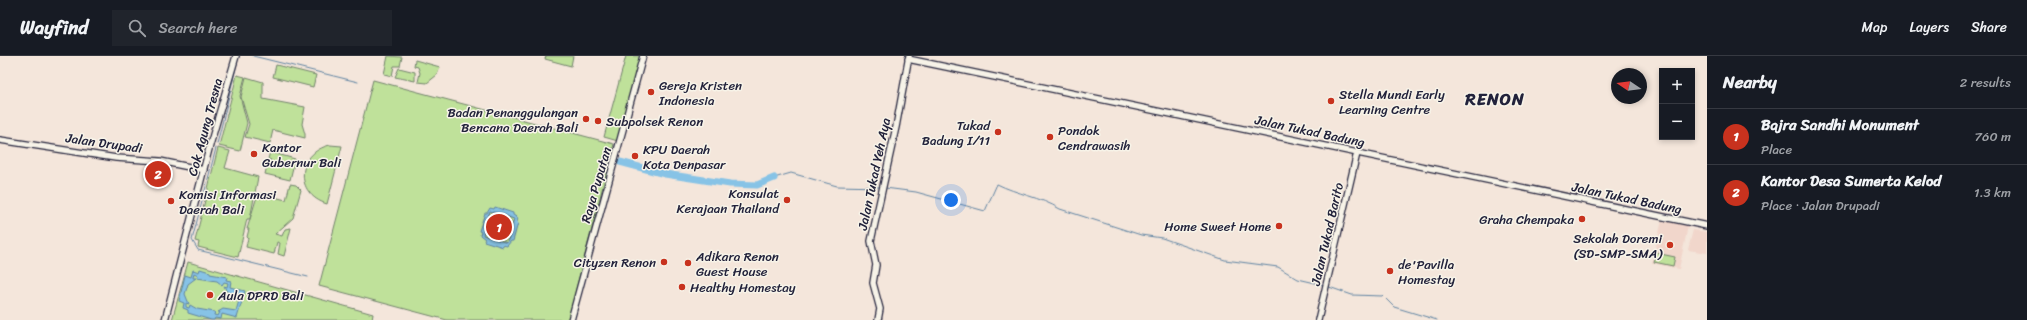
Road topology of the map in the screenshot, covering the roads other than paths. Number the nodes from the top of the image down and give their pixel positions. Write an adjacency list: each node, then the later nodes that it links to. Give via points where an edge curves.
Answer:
1 (236, 56): 6 (street, Cok Agung Tresna)
2 (644, 56): 9 (street, Raya Puputan)
3 (909, 58): 5 (street, Jalan Tukad Badung); 10 (street, Jalan Tukad Yeh Aya, via 871,241 876,265 873,283 880,309)
4 (0, 140): 6 (street, Jalan Drupadi, via 116,158 160,161)
5 (1357, 152): 7 (street, Jalan Tukad Badung); 11 (street, Jalan Tukad Barito)
6 (204, 170): 8 (street, Cok Agung Tresna)
7 (1707, 226)
8 (165, 320)
9 (571, 320)
10 (878, 320)
11 (1318, 320)

